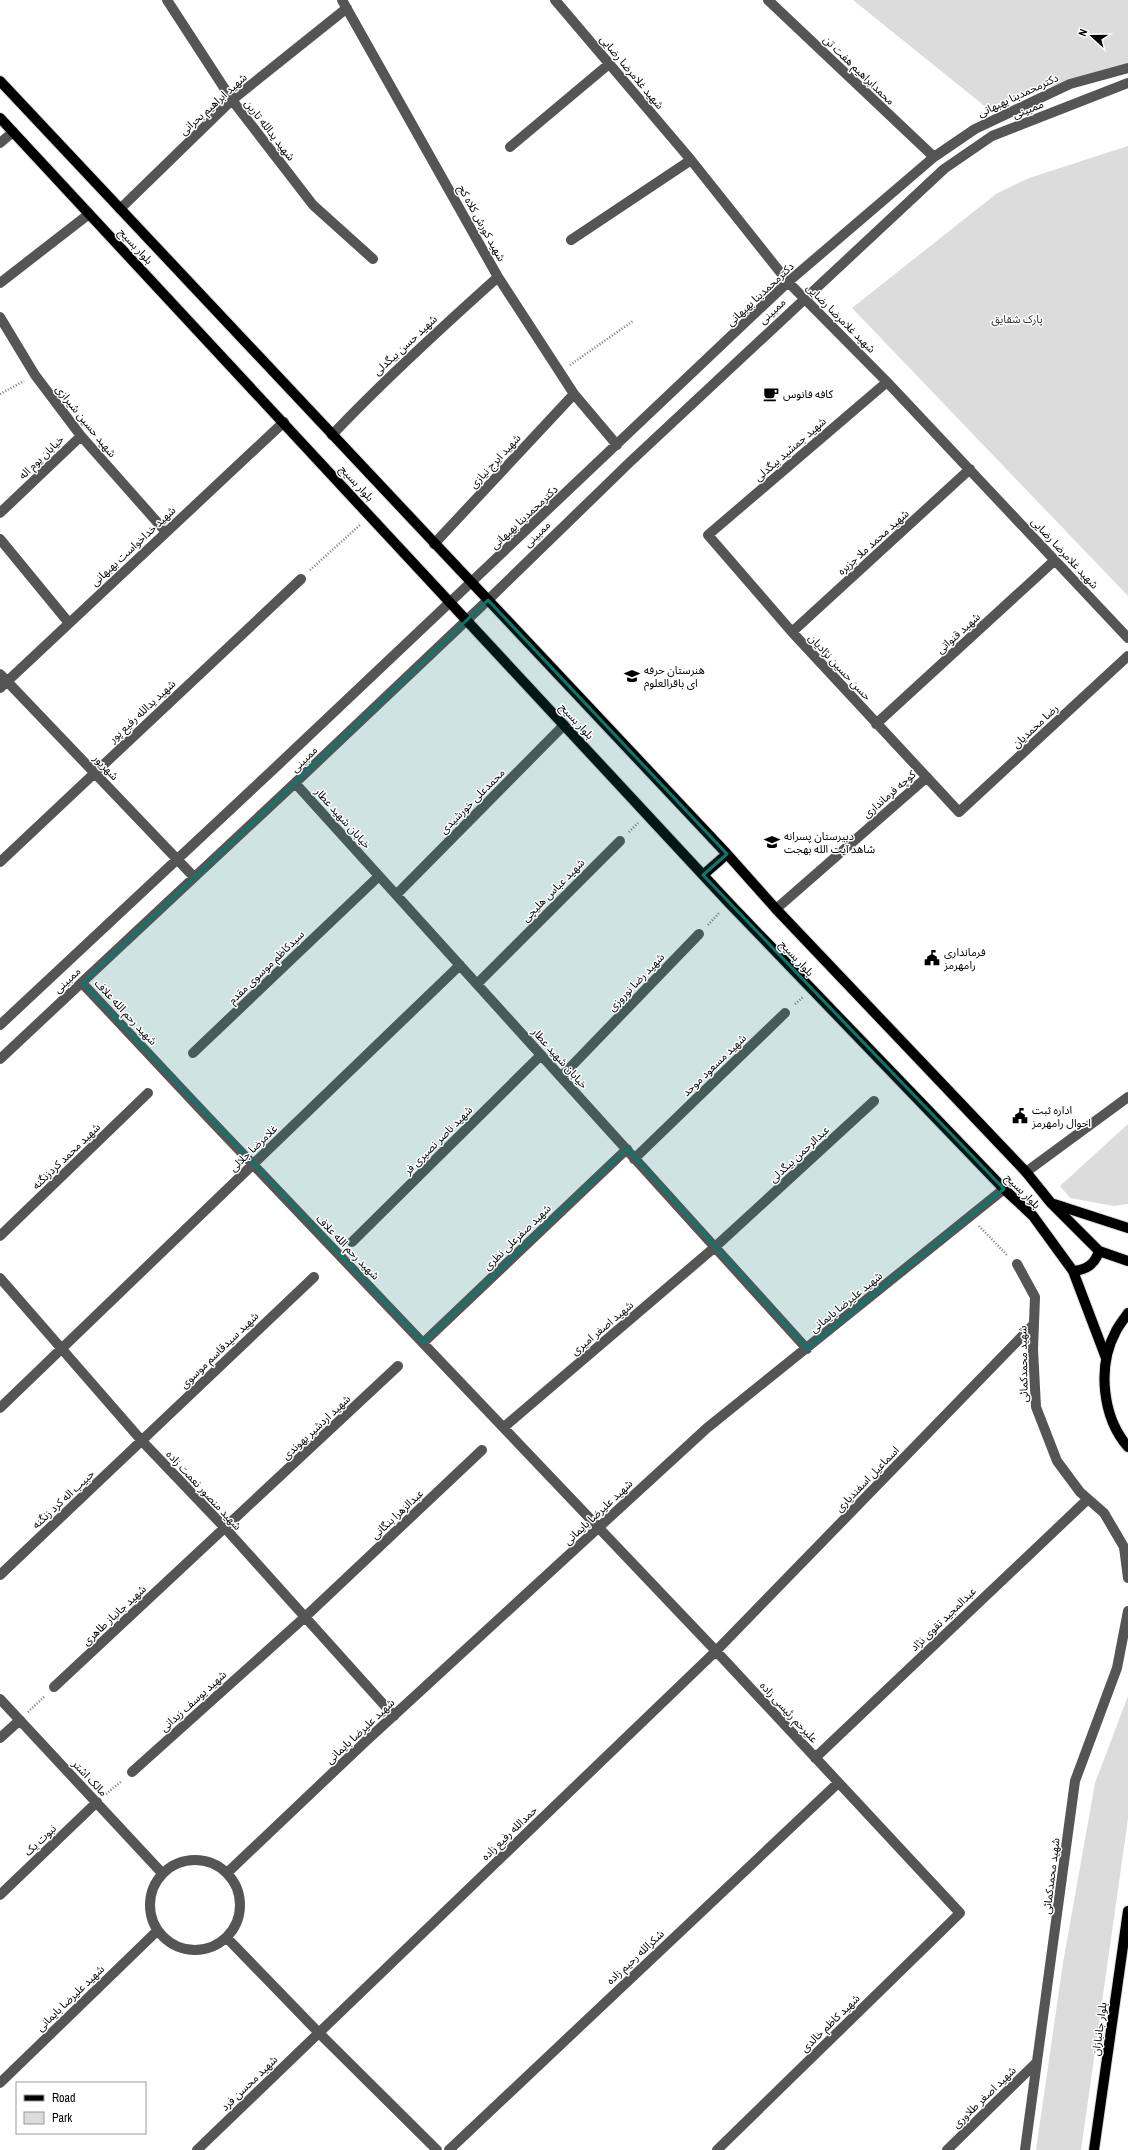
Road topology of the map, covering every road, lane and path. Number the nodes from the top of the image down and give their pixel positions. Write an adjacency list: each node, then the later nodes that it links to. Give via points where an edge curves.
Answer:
1 (167, 0): 9 (street, شهید یدالله تارین)
2 (555, 0): 5 (street, شهید غلامرضا رضایی)
3 (768, 0): 14 (street, محمدابراهیم هفت تن)
4 (345, 4): 9 (street, شهید ابراهیم بحرانی); 20 (street, شهید کورش کلاه کج)
5 (609, 64): 13 (street); 15 (street, شهید غلامرضا رضایی)
6 (1128, 68): 14 (street, دکترمحمدبنا بهبهانی, via 1070,84 975,129)
7 (0, 81): 16 (main road, بلوار بسیج)
8 (1128, 83): 23 (street, ممبینی, via 992,136 944,169)
9 (232, 100): 16 (street, شهید ابراهیم بحرانی); 19 (street, شهید یدالله تارین, via 313,205)
10 (0, 118): 11 (main road, بلوار بسیج)
11 (13, 132): 12 (street); 17 (main road, بلوار بسیج)
12 (0, 143)
13 (510, 147)
14 (934, 158): 21 (street, دکترمحمدبنا بهبهانی)
15 (691, 160): 18 (street); 21 (street, شهید غلامرضا رضایی)
16 (120, 209): 32 (main road, بلوار بسیج)
17 (89, 214): 22 (street); 31 (main road, بلوار بسیج)
18 (571, 240)
19 (373, 260)
20 (498, 277): 26 (street, شهید کورش کلاه کج); 32 (street, شهید حسن بیگدلی, via 420,347)
21 (788, 282): 23 (street, شهید غلامرضا رضایی); 34 (street, دکترمحمدبنا بهبهانی)
22 (0, 283)
23 (804, 298): 28 (street, شهید غلامرضا رضایی); 45 (street, ممبینی)
24 (0, 317): 27 (street, شهید حسین شیرازی)
25 (633, 321): 26 (path)
26 (559, 372): 30 (street, شهید کورش کلاه کج)
27 (35, 375): 29 (path); 33 (street, شهید حسین شیرازی)
28 (887, 382): 35 (street, شهید غلامرضا رضایی); 39 (street, شهید جمشید بیگدلی)
29 (0, 394)
30 (574, 394): 34 (street, شهید کورش کلاه کج); 41 (street, شهید ایرج نیازی)
31 (284, 422): 37 (main road, بلوار بسیج); 38 (street, شهید خداخواست بهبهانی)
32 (332, 435): 41 (main road, بلوار بسیج)
33 (81, 436): 36 (street, خیابان یوم اله); 38 (street, شهید حسین شیرازی)
34 (617, 445): 44 (street, دکترمحمدبنا بهبهانی)
35 (970, 469): 42 (street, شهید غلامرضا رضایی); 49 (street, شهید محمد ملا جزیره)
36 (0, 513)
37 (370, 515): 43 (path); 46 (main road, بلوار بسیج)
38 (166, 531): 48 (street, شهید خداخواست بهبهانی)
39 (708, 535): 49 (street, حسن حسین نژادیان)
40 (0, 539): 48 (street)
41 (434, 544): 44 (main road, بلوار بسیج)
42 (1055, 560): 50 (street, شهید غلامرضا رضایی); 53 (street, شهید قنواتی)
43 (301, 579): 55 (street, شهید یدالله رفیع پور)
44 (471, 583): 45 (main road, بلوار بسیج); 46 (street, دکترمحمدبنا بهبهانی)
45 (488, 600): 47 (street, ممبینی); 61 (main road, بلوار بسیج)
46 (451, 602): 47 (main road, بلوار بسیج); 62 (street, ممبینی)
47 (467, 620): 54 (main road, بلوار بسیج); 57 (street, ممبینی)
48 (69, 623): 52 (street, شهید خداخواست بهبهانی)
49 (792, 632): 53 (street, حسن حسین نژادیان)
50 (1128, 638)
51 (1128, 656): 58 (street, رضا محمدیان)
52 (2, 681): 55 (street, شهریور)
53 (876, 724): 56 (street, حسن حسین نژادیان)
54 (564, 725): 59 (main road, بلوار بسیج); 67 (street, محمدعلی خورشیدی)
55 (94, 773): 62 (street, شهریور); 63 (street, شهید یدالله رفیع پور)
56 (927, 777): 58 (street, حسن حسین نژادیان); 69 (street, کوچه فرمانداری)
57 (295, 783): 65 (street, خیابان شهید عطار); 66 (street, ممبینی)
58 (959, 812)
59 (648, 814): 60 (path); 64 (main road, بلوار بسیج)
60 (620, 841): 73 (street, شهید عباس هلیچی)
61 (727, 854): 64 (main road); 69 (main road, بلوار بسیج)
62 (177, 860): 66 (street, شهریور); 76 (street, ممبینی)
63 (0, 862)
64 (703, 875): 68 (main road, بلوار بسیج)
65 (379, 876): 67 (street, خیابان شهید عطار); 77 (street, سیدکاظم موسوی مقدم)
66 (194, 878): 72 (street, ممبینی)
67 (397, 894): 71 (street, خیابان شهید عطار)
68 (729, 903): 70 (path); 74 (main road, بلوار بسیج)
69 (776, 909): 87 (main road, بلوار بسیج)
70 (699, 934): 80 (street, شهید رضا نوروزی)
71 (460, 965): 73 (street, خیابان شهید عطار); 86 (street, غلامرضا جلالی)
72 (82, 983): 79 (street, ممبینی); 86 (street, شهید رحم الله علاف)
73 (477, 984): 78 (street, خیابان شهید عطار)
74 (810, 989): 75 (path); 88 (main road, بلوار بسیج)
75 (786, 1013): 85 (street, شهید مسعود موحد)
76 (0, 1025)
77 (193, 1053)
78 (541, 1055): 80 (street, خیابان شهید عطار); 93 (street, شهید ناصر نصیری فر)
79 (0, 1059)
80 (561, 1077): 84 (street, خیابان شهید عطار)
81 (148, 1093): 92 (street, شهید محمد کردزنگنه)
82 (1128, 1096): 87 (street)
83 (874, 1101): 94 (street, عبدالرحمن بیگدلی)
84 (627, 1149): 85 (street, خیابان شهید عطار); 103 (street, شهید صفرعلی نظری)
85 (634, 1159): 94 (street, خیابان شهید عطار)
86 (253, 1165): 103 (street, شهید رحم الله علاف); 104 (street, غلامرضا جلالی)
87 (1026, 1172): 89 (main road, بلوار بسیج)
88 (1004, 1189): 90 (street, شهید علیرضا بایمانی); 98 (main road, بلوار بسیج, via 1033,1216)
89 (1051, 1203): 91 (main road); 95 (main road, بلوار بسیج)
90 (970, 1217): 97 (path); 105 (street, شهید علیرضا بایمانی)
91 (1128, 1228)
92 (0, 1236)
93 (352, 1242)
94 (715, 1247): 105 (street, خیابان شهید عطار); 109 (street, شهید اصغر امیری)
95 (1100, 1251): 96 (main road, بلوار بسیج); 98 (main road, via 1092,1265 1080,1271)
96 (1128, 1261)
97 (1016, 1264): 102 (street, شهید محمدکمائی, via 1035,1297)
98 (1073, 1271): 106 (main road, بلوار بسیج)
99 (314, 1277): 110 (street, شهید سیدقاسم موسوی)
100 (0, 1278): 104 (street, شهید منصور نعمت زاده)
101 (1128, 1313): 106 (main road, via 1116,1332)
102 (1034, 1324): 113 (street, شهید محمدکمائی, via 1036,1407 1057,1462); 120 (street, اسماعیل اسفندیاری)
103 (423, 1343): 109 (street, شهید رحم الله علاف)
104 (63, 1348): 108 (street, غلامرضا جلالی); 110 (street, شهید منصور نعمت زاده)
105 (807, 1349): 114 (street, شهید علیرضا بایمانی, via 707,1428)
106 (1106, 1358): 111 (main road, via 1105,1387 1110,1414)
107 (398, 1366): 115 (street, شهید اردشیر بهوندی)
108 (0, 1408)
109 (504, 1427): 114 (street, شهید رحم الله علاف)
110 (142, 1441): 115 (street, شهید منصور نعمت زاده); 116 (street, حبیب اله کرد زنگنه)
111 (1128, 1447)
112 (482, 1450): 119 (street, عبدالزهرا بنگانی)
113 (1088, 1499): 117 (street, شهید محمدکمائی, via 1104,1513 1124,1547); 126 (street, عبدالمجید تقوی نژاد)
114 (599, 1527): 120 (street, علیرحم رئیسی زاده); 123 (street, شهید علیرضا بایمانی)
115 (225, 1528): 119 (street, شهید منصور نعمت زاده); 121 (street, شهید جانباز طاهری)
116 (0, 1575)
117 (1128, 1578)
118 (1128, 1611): 138 (street, شهید محمدکمائی, via 1117,1668 1075,1781)
119 (305, 1617): 123 (street, شهید منصور نعمت زاده); 127 (street, شهید یوسف زیدانی)
120 (716, 1651): 126 (street, علیرحم رئیسی زاده); 137 (street, حمدالله رفیع زاده)
121 (54, 1687): 124 (path)
122 (0, 1699): 124 (street, مالک اشتر)
123 (394, 1716): 130 (street, شهید علیرضا بایمانی)
124 (20, 1720): 125 (street); 129 (street, مالک اشتر)
125 (0, 1738)
126 (815, 1758): 128 (street, علیرحم رئیسی زاده)
127 (132, 1772): 129 (path)
128 (838, 1783): 134 (street, علیرحم رئیسی زاده); 142 (street, شکرالله رحیم زاده)
129 (97, 1802): 131 (street, مالک اشتر); 132 (street, نبوت یک)
130 (227, 1872): 131 (street, via 216,1864 188,1860 174,1864); 136 (street, via 236,1884 240,1912)
131 (162, 1873): 135 (street, via 153,1886 149,1901 151,1917)
132 (0, 1895)
133 (1128, 1911): 146 (main road, بلوار جانبازان)
134 (960, 1913): 143 (street, شهید کاظم خالدی)
135 (157, 1931): 136 (street, via 169,1943 183,1949 199,1951 214,1947); 139 (street, شهید علیرضا بایمانی)
136 (227, 1938): 137 (street)
137 (319, 2033): 140 (street, شهید محسن فرد); 141 (street)
138 (1037, 2062): 144 (street, شهید اصغر طلاوری); 145 (street, شهید محمدکمائی)
139 (0, 2083)
140 (196, 2150)
141 (437, 2150)
142 (449, 2150)
143 (717, 2150)
144 (947, 2150)
145 (1025, 2150)
146 (1094, 2150)

